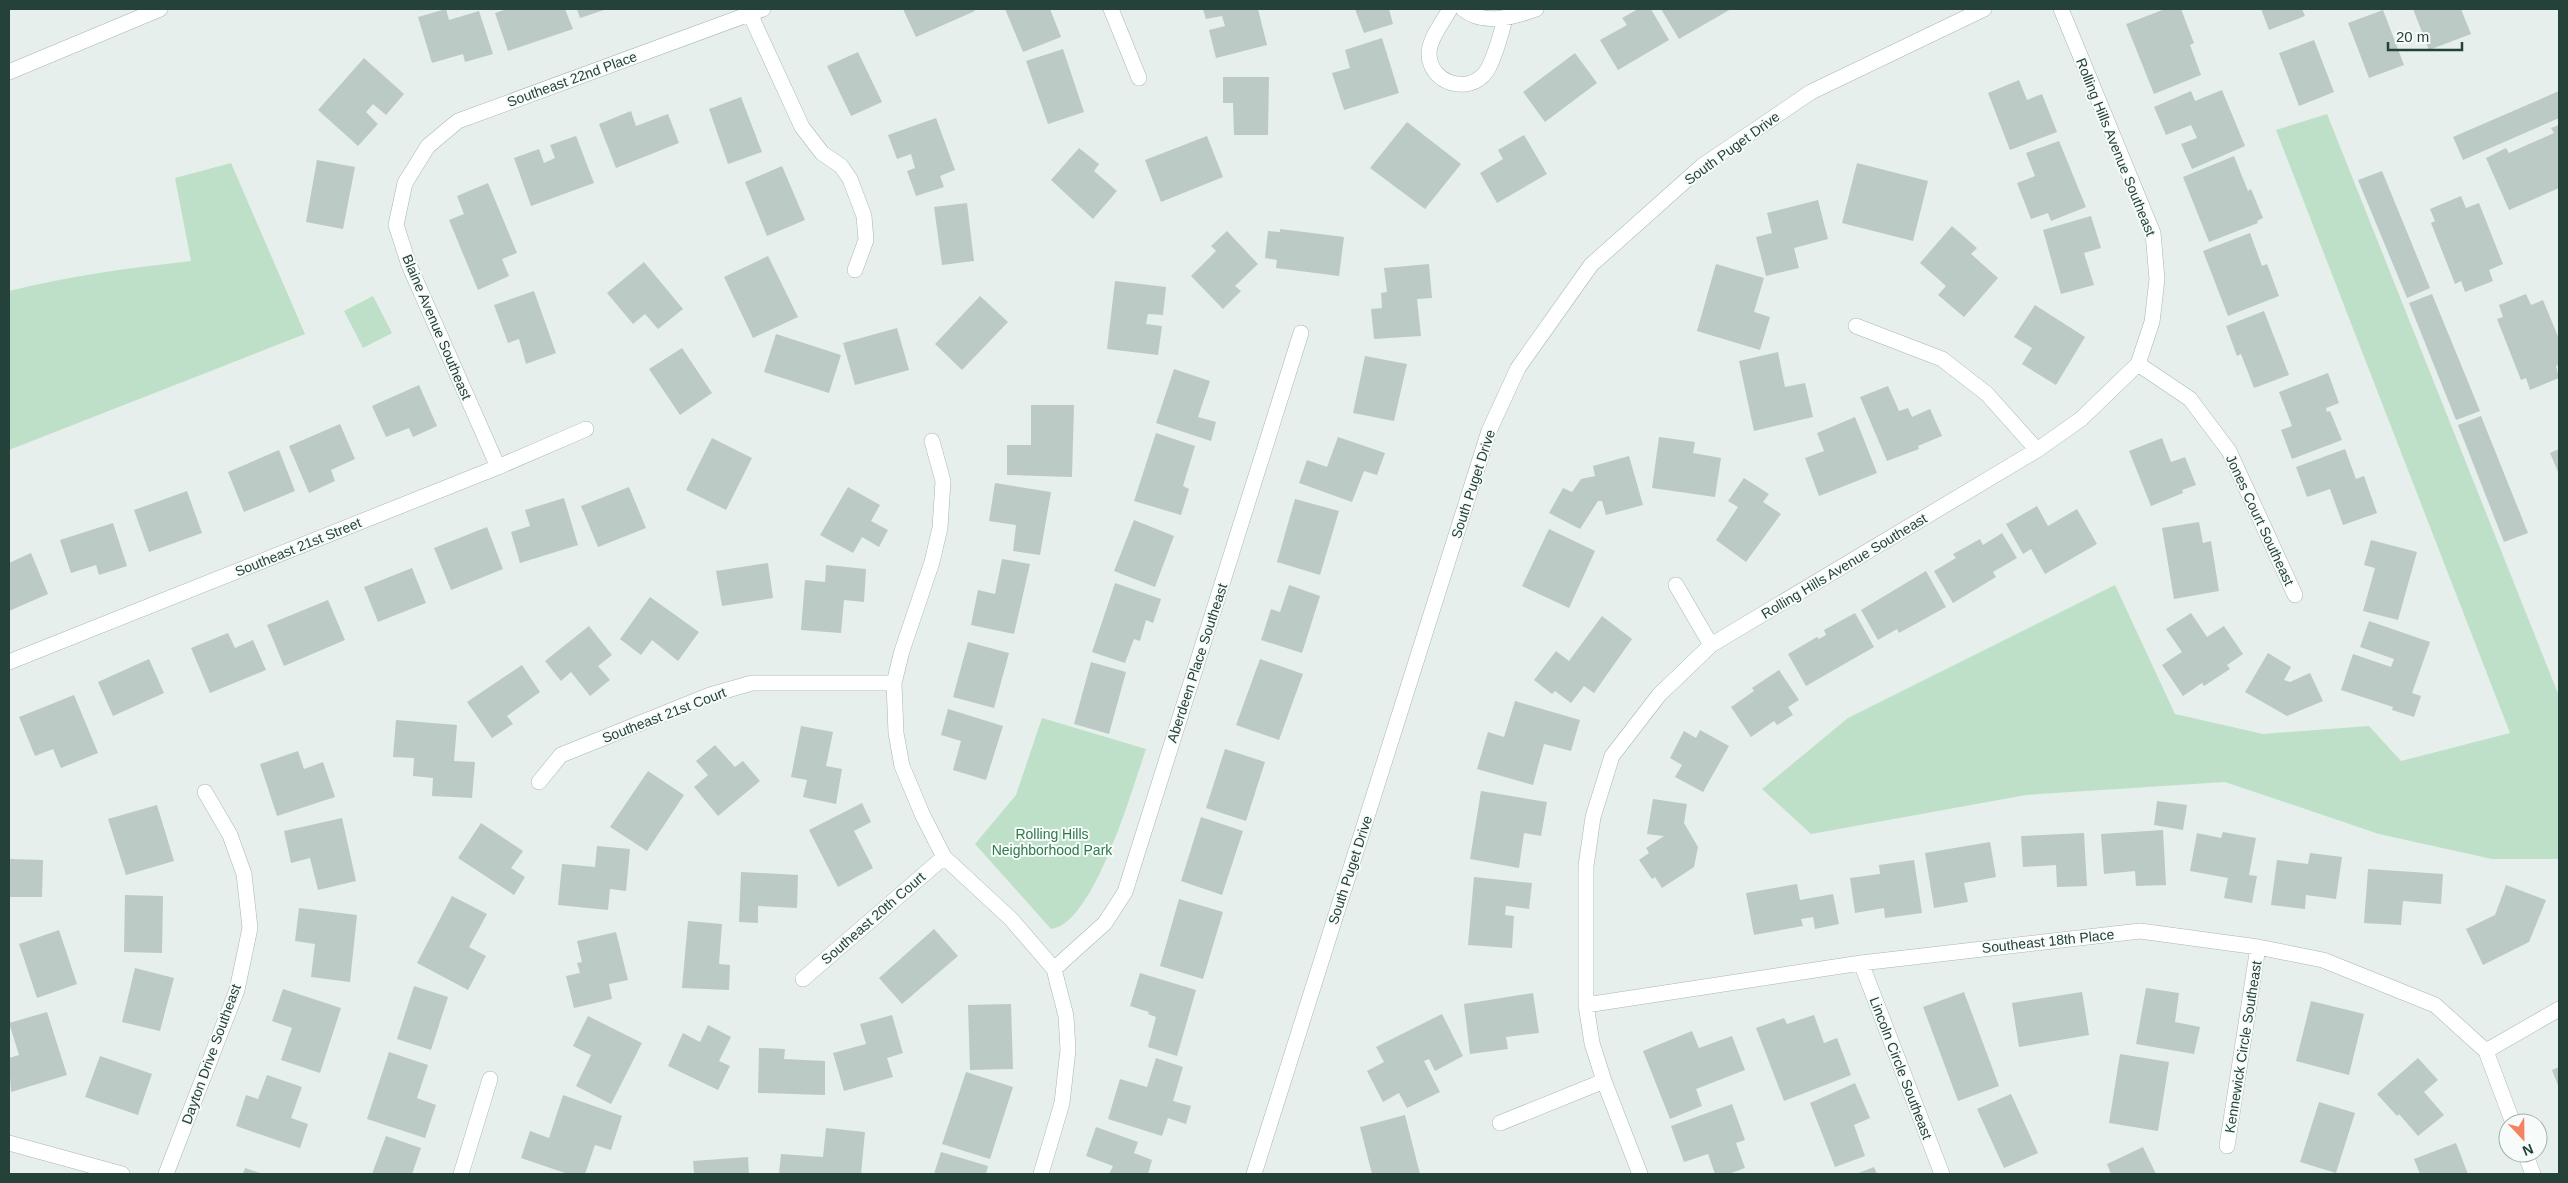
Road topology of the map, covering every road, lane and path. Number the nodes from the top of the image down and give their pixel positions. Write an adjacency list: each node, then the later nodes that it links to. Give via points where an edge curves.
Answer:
1 (160, 9): 10 (street)
2 (1111, 9): 11 (street)
3 (1450, 9): 9 (street, via 1429,54 1435,72 1451,84 1471,84 1486,71)
4 (1463, 9): 9 (street, via 1468,14 1486,19)
5 (1536, 9): 9 (street)
6 (1984, 9): 46 (street, South Puget Drive, via 1810,92 1702,166 1591,265 1518,368 1490,431)
7 (2061, 9): 16 (street, Rolling Hills Avenue Southeast, via 2153,232 2157,279 2152,322)
8 (756, 11): 12 (street, Southeast 22nd Place, via 458,121 428,146); 13 (street, via 802,127 822,154 841,166 850,179 864,216 866,240)
9 (1506, 17)
10 (9, 72)
11 (1139, 78)
12 (405, 183): 20 (street, Blaine Avenue Southeast, via 396,225 410,265)
13 (855, 270)
14 (1856, 326): 19 (street, via 1942,359 1987,394)
15 (1301, 333): 31 (street, Aberdeen Place Southeast, via 1125,892 1105,923)
16 (2138, 364): 19 (street, Rolling Hills Avenue Southeast, via 2081,419); 22 (street, Jones Court Southeast, via 2190,399 2229,451)
17 (586, 429): 20 (street, Southeast 21st Street)
18 (932, 441): 25 (street, via 943,481 940,528)
19 (2037, 450): 23 (street, Rolling Hills Avenue Southeast)
20 (498, 467): 24 (street, Southeast 21st Street)
21 (1676, 585): 23 (street)
22 (2295, 595)
23 (1711, 645): 33 (street, Rolling Hills Avenue Southeast, via 1659,695 1612,756 1593,817 1586,866)
24 (9, 662)
25 (894, 683): 26 (street, Southeast 21st Court, via 752,683 561,755); 28 (street, via 896,732 902,766)
26 (539, 782)
27 (205, 792): 43 (street, Dayton Drive Southeast, via 230,835 244,874 250,928 237,990)
28 (944, 857): 31 (street, via 1011,920); 32 (street, Southeast 20th Court)
29 (2258, 947): 30 (street, Southeast 18th Place, via 2140,931); 35 (street, Southeast 18th Place, via 2323,960 2435,1005); 41 (street, Kennewick Circle Southeast)
30 (1861, 963): 33 (street, Southeast 18th Place); 48 (street, Lincoln Circle Southeast)
31 (1054, 969): 45 (street, via 1066,1016 1068,1050 1062,1103)
32 (802, 979)
33 (1586, 1005): 37 (street, Rolling Hills Avenue Southeast, via 1592,1043)
34 (2559, 1009): 35 (street)
35 (2486, 1052): 38 (street)
36 (490, 1079): 44 (street)
37 (1604, 1081): 39 (street); 47 (street, Rolling Hills Avenue Southeast)
38 (2509, 1113)
39 (1500, 1123)
40 (9, 1143): 42 (street)
41 (2227, 1146)
42 (122, 1174)
43 (166, 1174)
44 (461, 1174)
45 (1041, 1174)
46 (1254, 1174)
47 (1640, 1174)
48 (1942, 1174)

